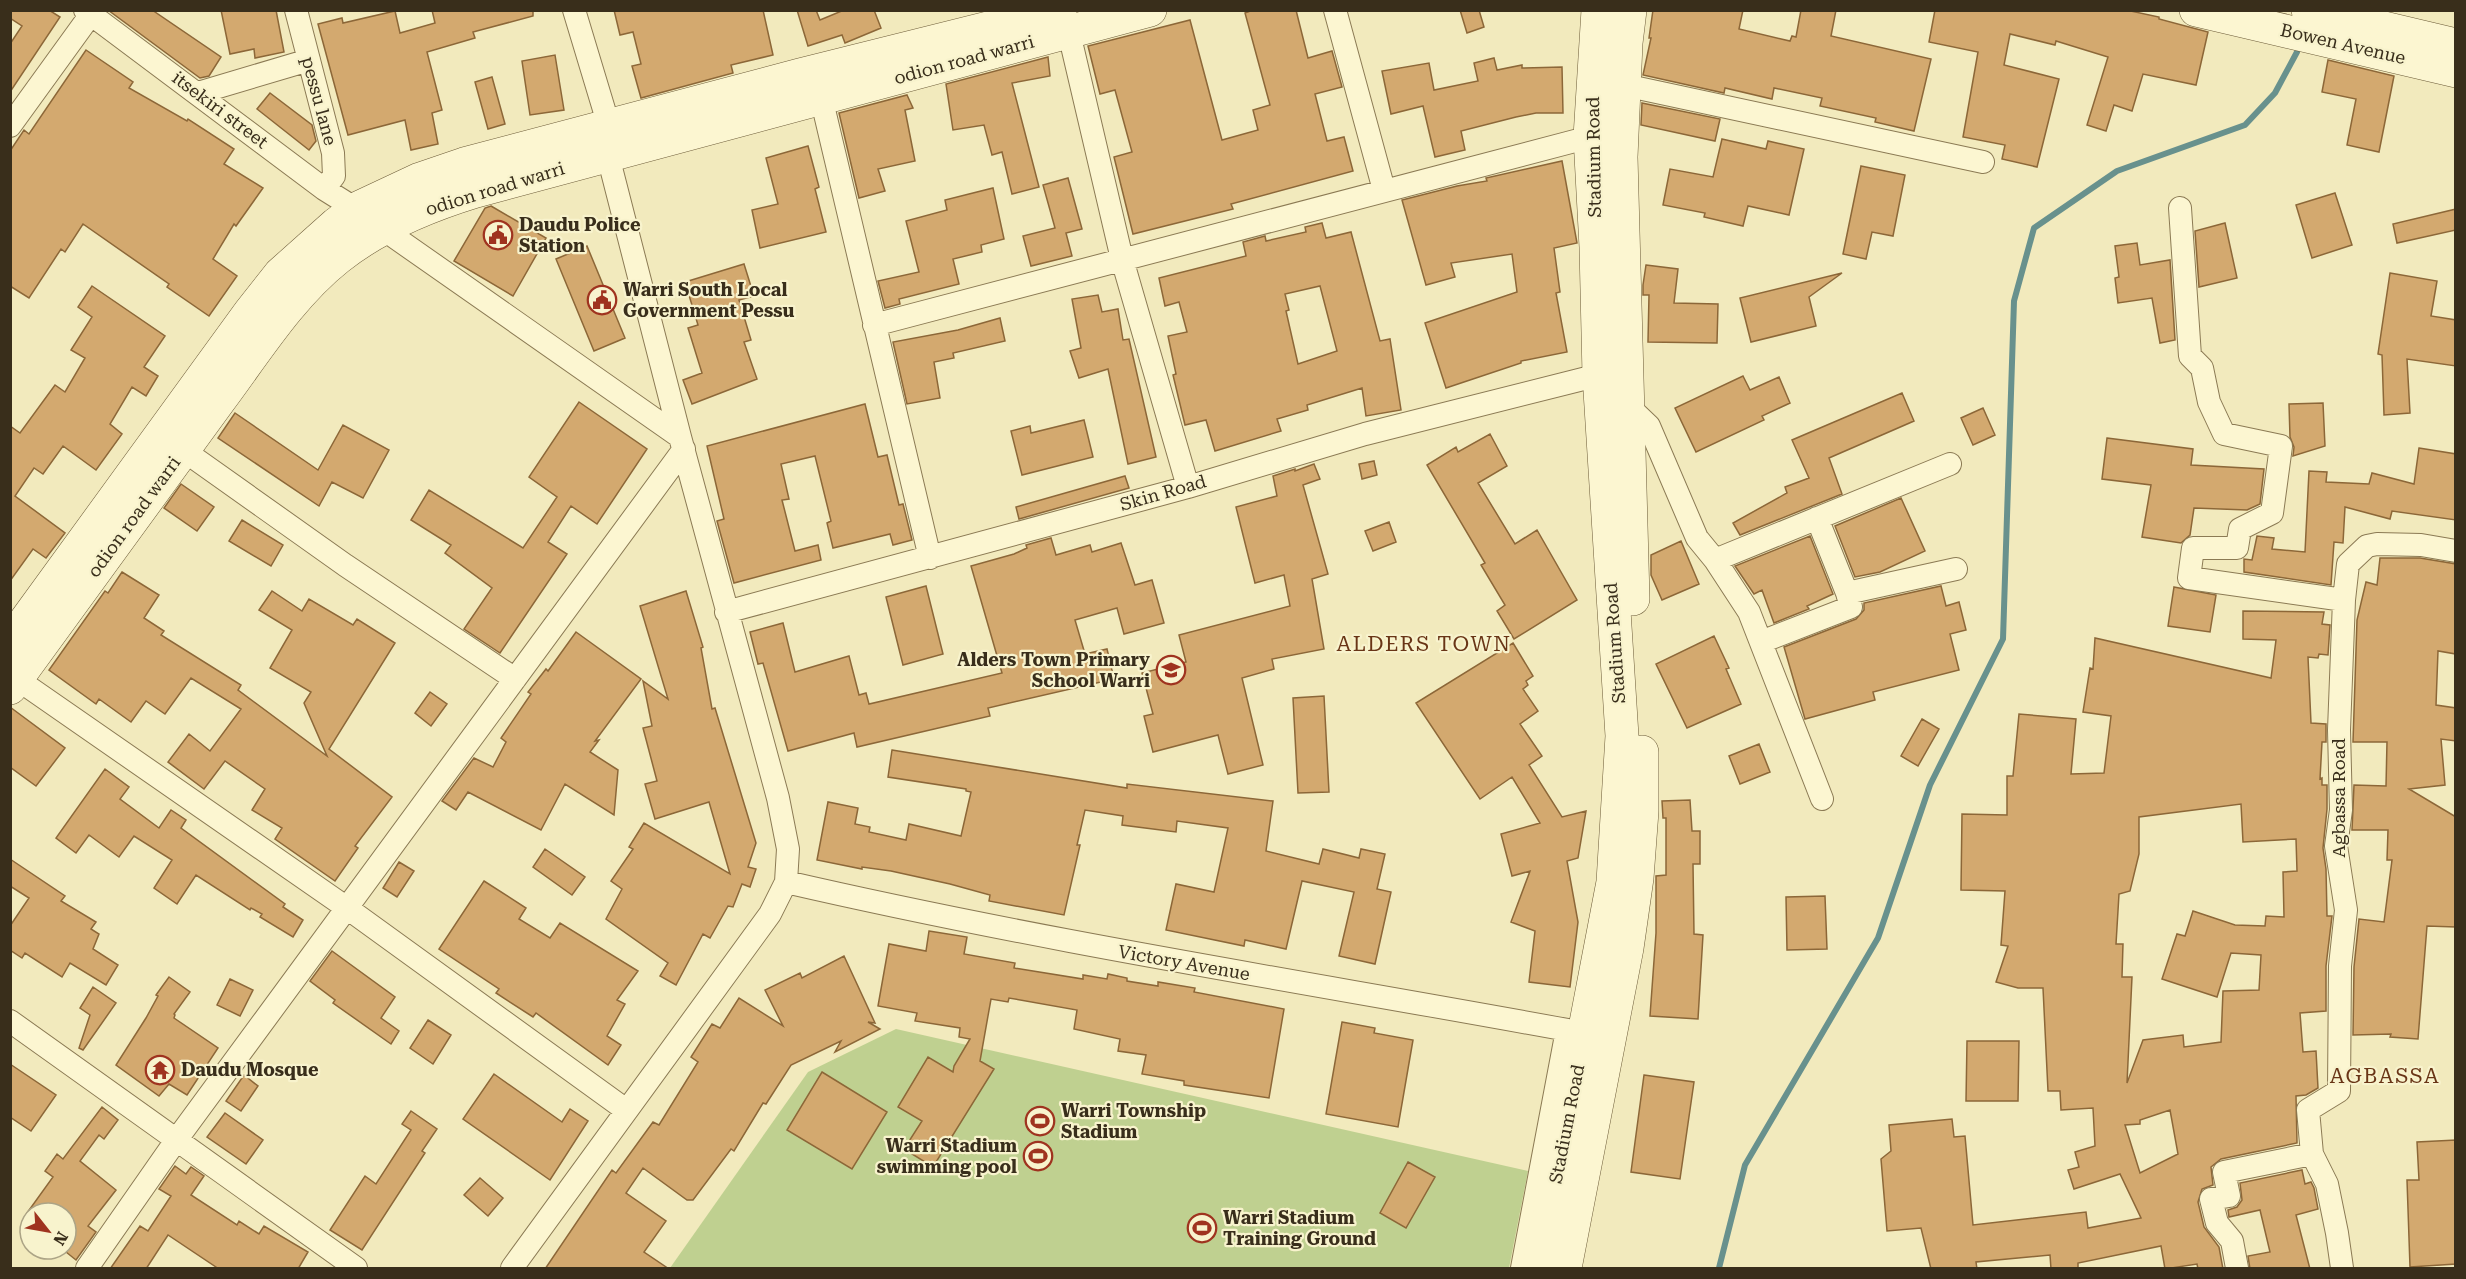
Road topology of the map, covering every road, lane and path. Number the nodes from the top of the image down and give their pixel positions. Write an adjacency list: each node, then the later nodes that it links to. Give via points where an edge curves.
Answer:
1 (296, 10): 12 (street, pessu lane)
2 (574, 10): 19 (street)
3 (1150, 10): 10 (main road, odion road warri)
4 (1335, 10): 22 (street)
5 (1598, 10): 18 (main road, Stadium Road)
6 (1630, 10): 14 (main road, Stadium Road)
7 (2196, 10): 13 (main road, Bowen Avenue)
8 (2308, 10): 11 (main road, Bowen Avenue)
9 (90, 12): 15 (street, itsekiri street); 17 (street)
10 (1060, 16): 16 (main road, odion road warri); 19 (main road, odion road warri, via 800,75); 26 (street)
11 (2456, 45)
12 (309, 60): 15 (street); 21 (street, pessu lane, via 333,153 334,176)
13 (2456, 71)
14 (1624, 85): 20 (street); 29 (main road, Stadium Road, via 1621,157)
15 (198, 93): 21 (street, itsekiri street)
16 (820, 97): 19 (main road, odion road warri); 27 (street)
17 (10, 126)
18 (1590, 137): 22 (street); 28 (main road, Stadium Road)
19 (609, 141): 24 (main road, odion road warri, via 464,164); 25 (main road, odion road warri, via 445,200); 30 (street)
20 (1983, 162)
21 (324, 189): 24 (street, itsekiri street)
22 (1384, 190): 26 (street)
23 (2180, 208): 40 (street, via 2190,356 2202,368 2209,402 2224,434 2281,446 2272,513 2240,529 2237,548 2193,548 2189,578)
24 (356, 209): 42 (main road, odion road warri, via 274,282)
25 (383, 229): 30 (street); 31 (main road, odion road warri, via 321,273)
26 (1122, 260): 27 (street); 33 (street)
27 (874, 325): 36 (street)
28 (1599, 375): 33 (street, Skin Road, via 1365,434); 50 (main road, Stadium Road, via 1622,736 1613,882)
29 (1627, 405): 37 (street, via 1649,426 1697,538); 59 (main road, Stadium Road, via 1642,811 1627,948)
30 (682, 443): 41 (street); 44 (street)
31 (183, 450): 44 (street); 45 (main road, odion road warri)
32 (1950, 464): 34 (street)
33 (1188, 487): 36 (street, Skin Road)
34 (1817, 518): 37 (street); 39 (street)
35 (2456, 551): 40 (street, Agbassa Road, via 2394,543 2367,546 2348,564)
36 (930, 558): 41 (street, Skin Road)
37 (1715, 560): 43 (street, via 1749,612)
38 (1956, 569): 39 (street)
39 (1847, 593): 43 (street, via 1851,607)
40 (2344, 600): 53 (street, Agbassa Road, via 2339,730 2341,810 2336,846 2346,910 2340,966 2339,1091 2308,1110)
41 (726, 612): 47 (street, via 778,798 788,849)
42 (10, 642)
43 (1761, 642): 46 (street)
44 (515, 679): 48 (street)
45 (14, 683): 48 (street)
46 (1822, 799)
47 (786, 882): 50 (street, Victory Avenue, via 1158,959); 51 (street, via 770,914)
48 (347, 909): 51 (street); 52 (street)
49 (10, 1021): 52 (street)
50 (1576, 1031): 57 (street); 58 (main road, Stadium Road)
51 (626, 1110): 56 (street)
52 (177, 1139): 54 (street); 55 (street)
53 (2312, 1154): 60 (street, via 2224,1172 2229,1196 2211,1198 2217,1223 2232,1241); 61 (street, Agbassa Road, via 2327,1184)
54 (87, 1269)
55 (356, 1269)
56 (512, 1269)
57 (1522, 1269)
58 (1539, 1269)
59 (1565, 1269)
60 (2236, 1269)
61 (2342, 1269)

